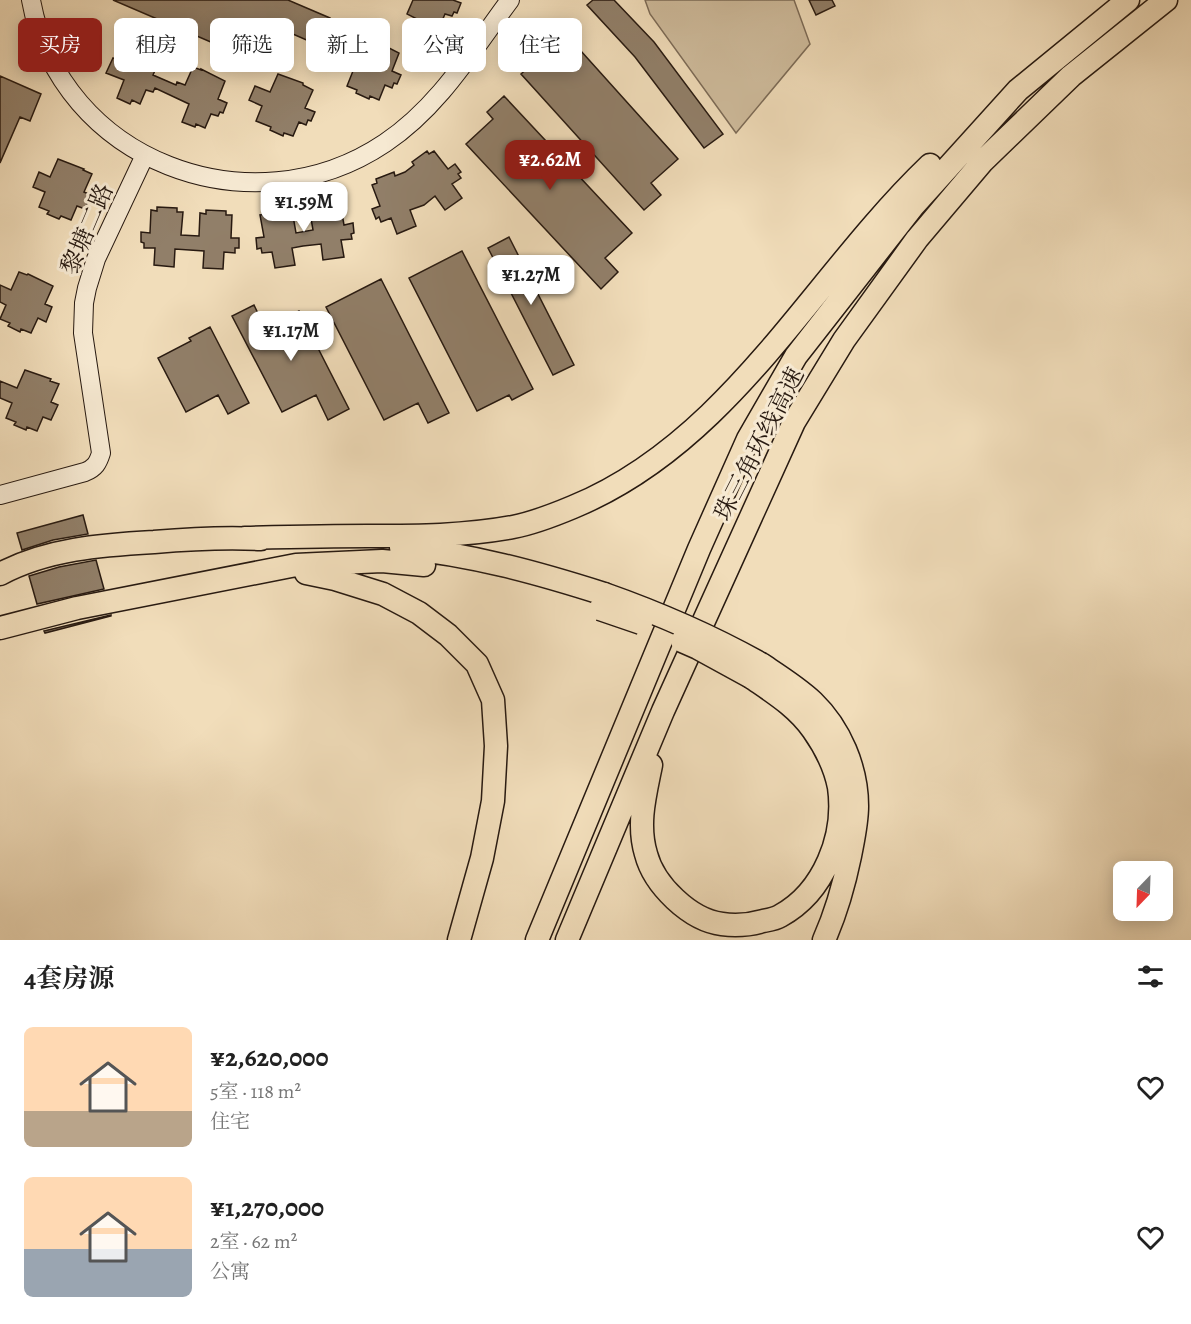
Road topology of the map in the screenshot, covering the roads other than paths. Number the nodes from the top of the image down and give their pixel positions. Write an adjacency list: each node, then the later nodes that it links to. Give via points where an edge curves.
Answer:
1 (31, 0): 6 (street, via 38,30 63,80 99,123)
2 (510, 0): 6 (street, via 430,105 385,143 335,169 281,182 234,182 197,176)
3 (1128, 0): 5 (highway, 珠三角环线高速)
4 (1166, 0): 16 (highway, 珠三角环线高速, via 1071,76 983,161 917,239 844,340 794,422)
5 (1018, 90): 10 (highway, via 902,193 717,407 659,459 627,480 553,515 474,533); 18 (highway, 珠三角环线高速, via 914,205 796,356 748,439)
6 (145, 155): 7 (street, 黎塘二路, via 96,259 86,296 83,333)
7 (98, 430): 8 (street, 黎塘二路, via 96,449 85,461); 9 (street, 黎塘二路, via 101,453 92,470)
8 (0, 484)
9 (0, 495)
10 (245, 538): 12 (highway, via 86,548 32,561); 13 (highway, via 421,550 511,568)
11 (284, 568): 13 (highway, via 382,561 461,568); 14 (highway, via 77,608); 17 (highway, via 383,594 448,634 477,663 493,700 493,801)
12 (0, 574)
13 (602, 601): 15 (highway, bridge, via 642,623)
14 (0, 628)
15 (756, 670): 16 (highway, via 812,728 829,755 838,786 840,817 831,855 817,883 781,915 749,925 720,924 694,914 673,899 655,877 641,830 643,802); 20 (highway, via 802,692 815,704 845,749 851,766 856,786 856,827 834,920)
16 (663, 711): 19 (highway, 珠三角环线高速)
17 (459, 940)
18 (537, 940)
19 (567, 940)
20 (824, 940)

